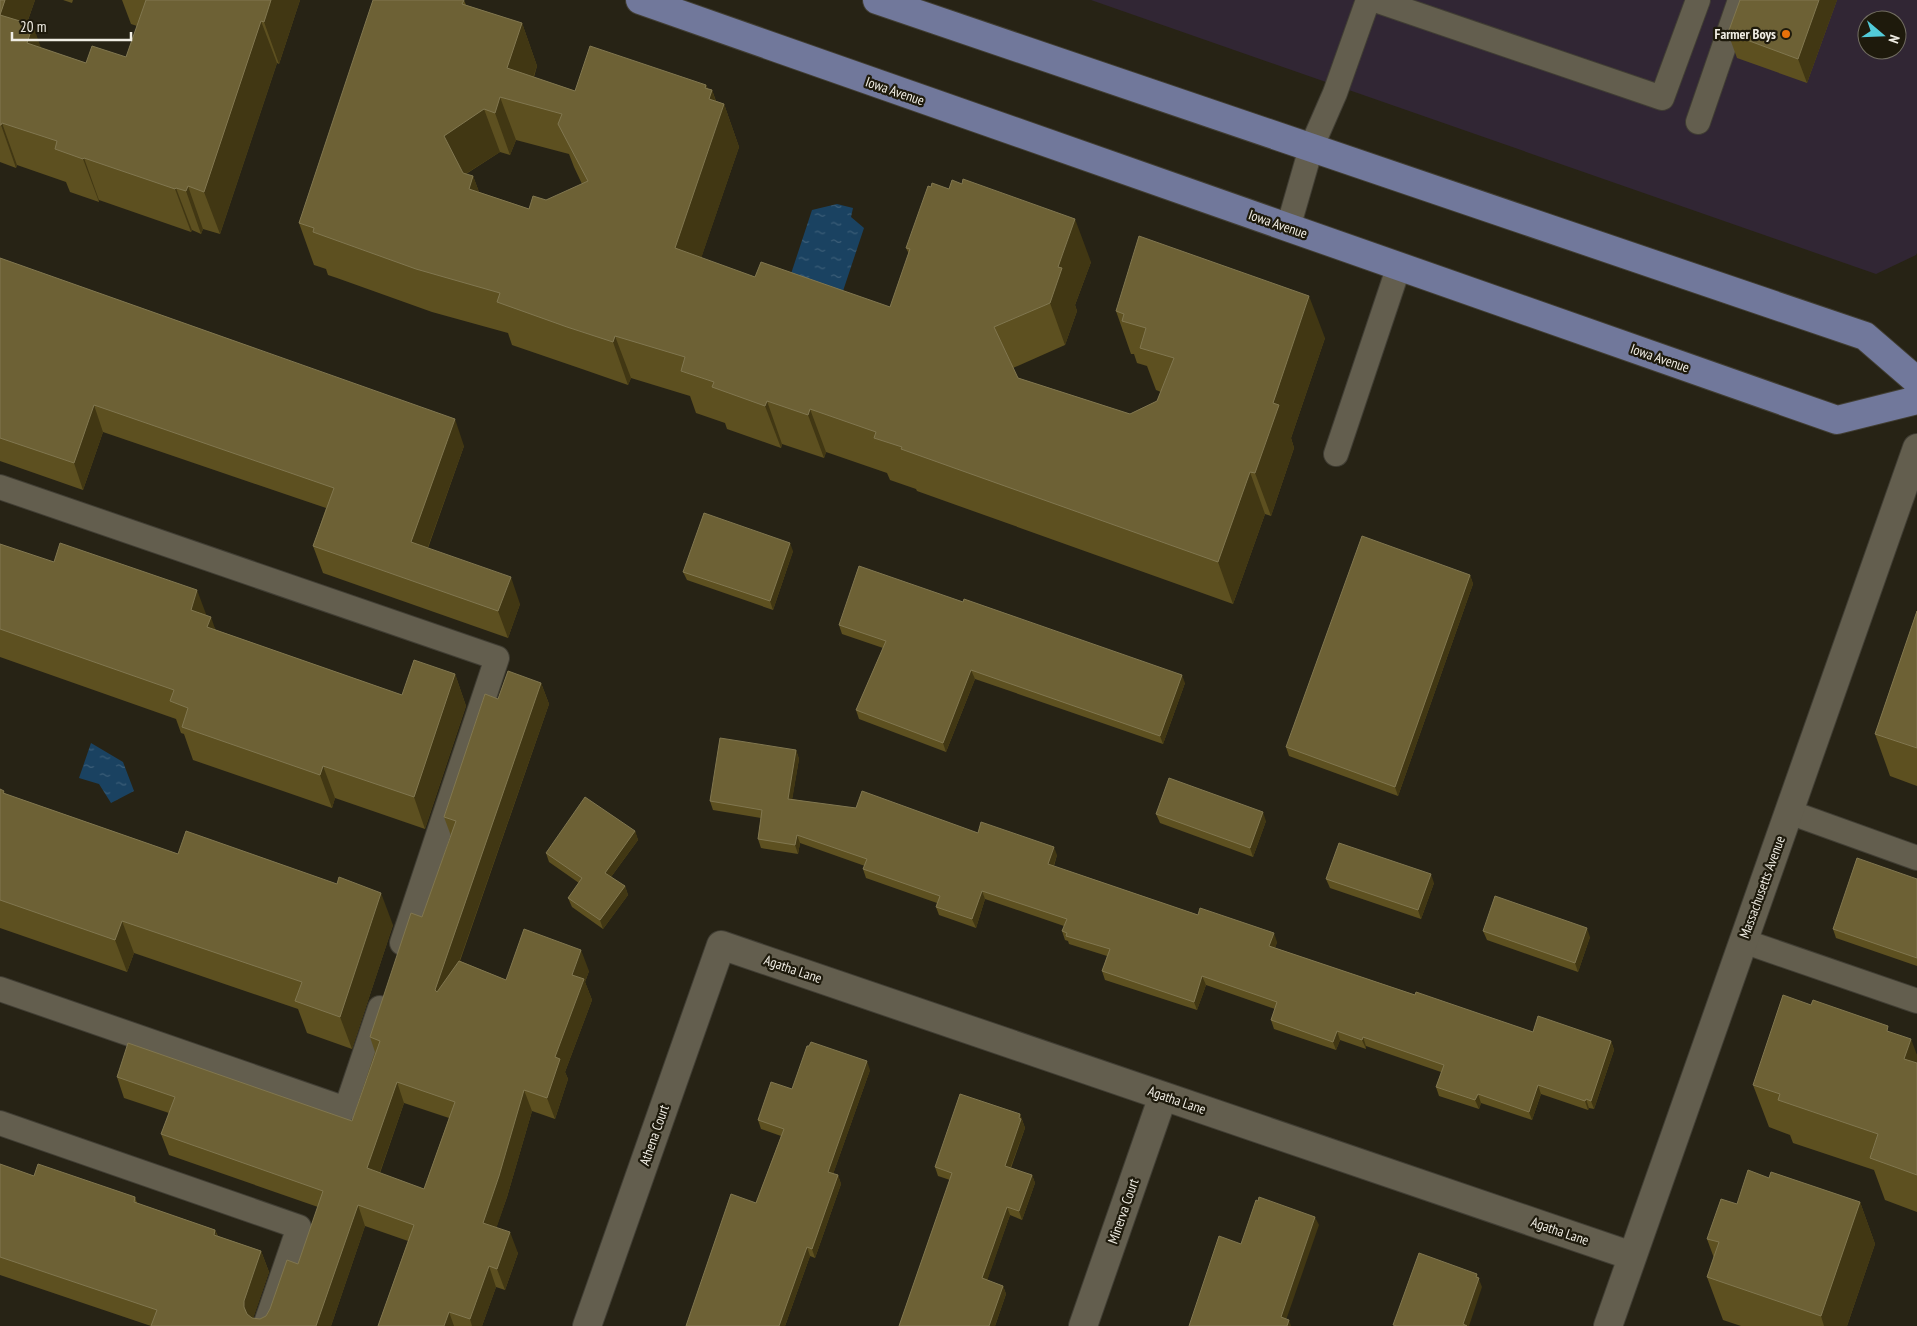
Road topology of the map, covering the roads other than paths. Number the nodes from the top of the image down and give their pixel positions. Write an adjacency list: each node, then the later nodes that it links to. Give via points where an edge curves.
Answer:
1 (640, 0): 9 (main road, Iowa Avenue)
2 (877, 0): 8 (main road)
3 (1368, 0): 8 (lane, via 1335,93)
4 (1375, 0): 5 (lane, via 1662,98)
5 (1698, 0)
6 (1740, 0): 7 (lane)
7 (1698, 122)
8 (1311, 148): 9 (lane); 11 (main road, via 1866,336)
9 (1288, 228): 10 (main road, Iowa Avenue)
10 (1399, 266): 12 (main road, Iowa Avenue, via 1837,420); 14 (lane)
11 (1917, 381)
12 (1917, 400)
13 (1917, 448): 16 (street, Massachusetts Avenue)
14 (1336, 454)
15 (0, 487): 20 (lane, via 497,658)
16 (1789, 812): 17 (lane); 18 (street, Massachusetts Avenue)
17 (1917, 858)
18 (1743, 940): 23 (lane); 26 (street, Massachusetts Avenue)
19 (721, 945): 24 (street, Agatha Lane); 28 (street, Athena Court)
20 (396, 959)
21 (387, 987): 22 (lane, via 346,1110)
22 (0, 989)
23 (1917, 1002)
24 (1163, 1096): 26 (street, Agatha Lane); 29 (street, Minerva Court)
25 (0, 1123): 27 (lane, via 299,1228)
26 (1632, 1256): 30 (street, Massachusetts Avenue)
27 (265, 1326)
28 (587, 1326)
29 (1083, 1326)
30 (1608, 1326)

